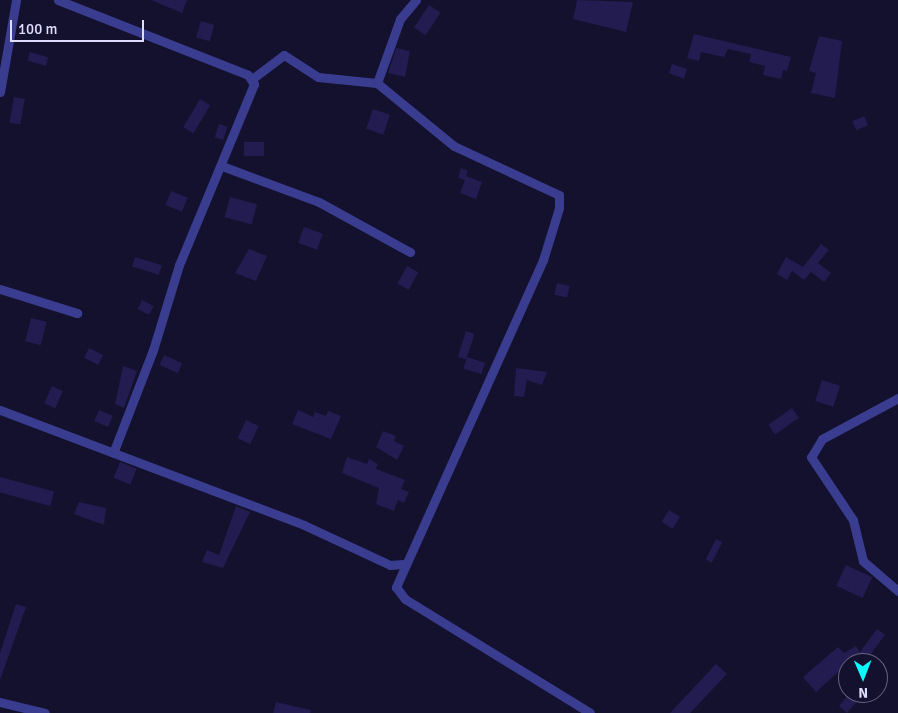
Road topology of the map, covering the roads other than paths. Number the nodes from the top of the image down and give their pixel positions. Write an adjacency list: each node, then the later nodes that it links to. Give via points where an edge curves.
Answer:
1 (16, 0): 6 (street)
2 (58, 0): 4 (street)
3 (416, 0): 5 (street, via 400,19)
4 (252, 79): 5 (street, via 284,55 318,77); 7 (street, via 254,93)
5 (377, 84): 14 (street, via 442,138 549,187 560,200 539,269 467,420 433,510)
6 (0, 92)
7 (222, 166): 8 (street, via 319,202); 13 (street, via 179,266 153,350)
8 (410, 252)
9 (0, 290): 10 (street)
10 (77, 313)
11 (898, 398): 15 (street, via 822,439 813,448 817,467 853,520 863,562)
12 (0, 410): 13 (street)
13 (113, 453): 14 (street, via 304,525 390,565)
14 (403, 564): 18 (street, via 396,588 405,599)
15 (898, 591)
16 (0, 702): 17 (street)
17 (45, 713)
18 (590, 713)

